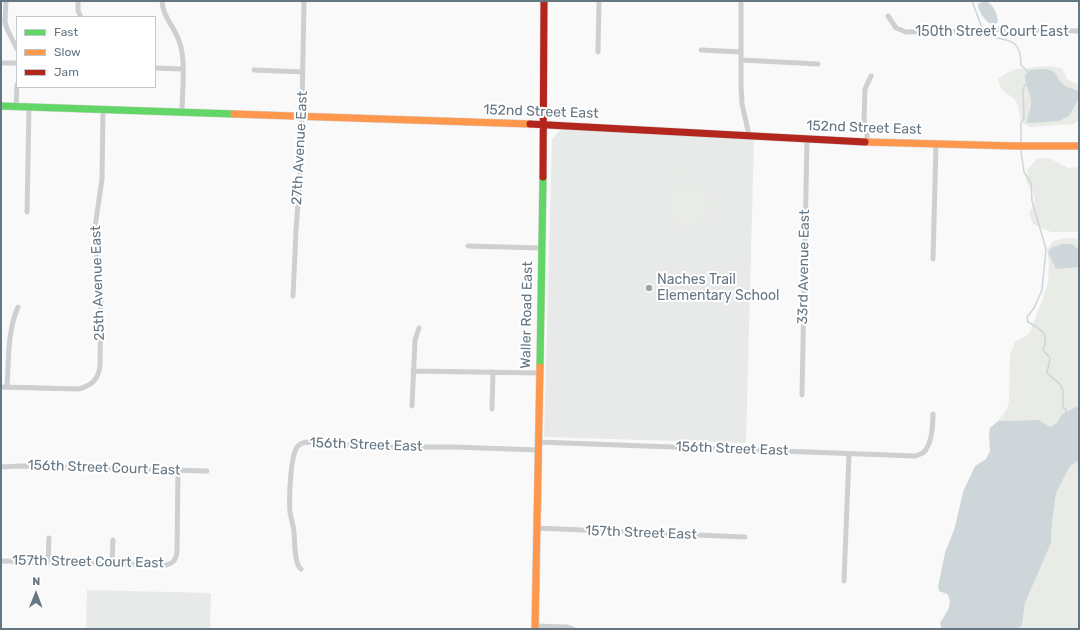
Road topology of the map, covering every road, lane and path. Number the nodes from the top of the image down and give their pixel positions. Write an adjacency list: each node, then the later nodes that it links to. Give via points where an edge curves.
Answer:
1 (6, 1): 11 (street, via 5,22)
2 (78, 1): 8 (street)
3 (162, 1): 20 (street, via 163,9 180,42 183,54)
4 (304, 1): 22 (street, 27th Avenue East)
5 (544, 1): 31 (main road, Waller Road East)
6 (599, 1): 13 (street)
7 (741, 1): 14 (street)
8 (80, 16)
9 (888, 16): 10 (street, 150th Street Court East, via 896,28 906,32 963,32 989,29)
10 (1079, 31)
11 (16, 47)
12 (701, 50): 14 (street)
13 (598, 52)
14 (741, 52): 15 (street)
15 (741, 60): 18 (street); 32 (street, via 742,104)
16 (1, 63): 17 (street)
17 (16, 63)
18 (818, 64)
19 (156, 68): 20 (street)
20 (182, 69): 29 (street)
21 (254, 70): 22 (street)
22 (303, 72): 30 (street, 27th Avenue East)
23 (871, 76): 34 (street, via 865,89 864,120)
24 (17, 88): 26 (street)
25 (1, 106): 26 (main road, 152nd Street East)
26 (16, 107): 27 (main road, 152nd Street East)
27 (29, 108): 28 (main road, 152nd Street East); 37 (street)
28 (103, 110): 29 (main road, 152nd Street East); 48 (street, 25th Avenue East, via 102,179 94,227 100,288 100,366 97,376 88,387 78,389)
29 (182, 113): 30 (main road, 152nd Street East)
30 (302, 116): 31 (main road, 152nd Street East); 41 (street, 27th Avenue East)
31 (544, 124): 32 (main road, 152nd Street East); 39 (main road, Waller Road East)
32 (749, 135): 33 (main road, 152nd Street East)
33 (807, 139): 34 (main road, 152nd Street East); 49 (street, 33rd Avenue East)
34 (867, 142): 35 (main road, 152nd Street East)
35 (936, 144): 36 (main road, 152nd Street East); 40 (street)
36 (1079, 146)
37 (27, 212)
38 (468, 246): 39 (street)
39 (541, 248): 46 (main road, Waller Road East)
40 (933, 259)
41 (293, 296)
42 (18, 306): 48 (street, via 9,339)
43 (419, 328): 44 (street, via 414,340)
44 (413, 371): 45 (street); 50 (street)
45 (493, 372): 46 (street); 51 (street)
46 (539, 373): 53 (main road, Waller Road East)
47 (1, 386): 48 (street)
48 (8, 386)
49 (802, 395)
50 (412, 406)
51 (492, 409)
52 (933, 414): 54 (street, 156th Street East, via 931,437 924,452 915,456)
53 (538, 446): 54 (street, 156th Street East); 58 (main road, Waller Road East); 65 (street, 156th Street East, via 379,447 303,443 294,453 290,495 296,560)
54 (849, 454): 66 (street)
55 (1, 467): 56 (street, 156th Street Court East)
56 (178, 470): 57 (street, 156th Street Court East); 64 (street, 157th Street Court East, via 177,552 174,561 166,565)
57 (207, 471)
58 (536, 528): 59 (street, 157th Street East); 67 (main road, Waller Road East)
59 (745, 537)
60 (49, 538): 63 (street)
61 (113, 540): 64 (street)
62 (1, 561): 63 (street, 157th Street Court East)
63 (48, 562): 64 (street, 157th Street Court East)
64 (112, 563)
65 (301, 569)
66 (844, 581)
67 (535, 627): 68 (street)
68 (573, 629)

